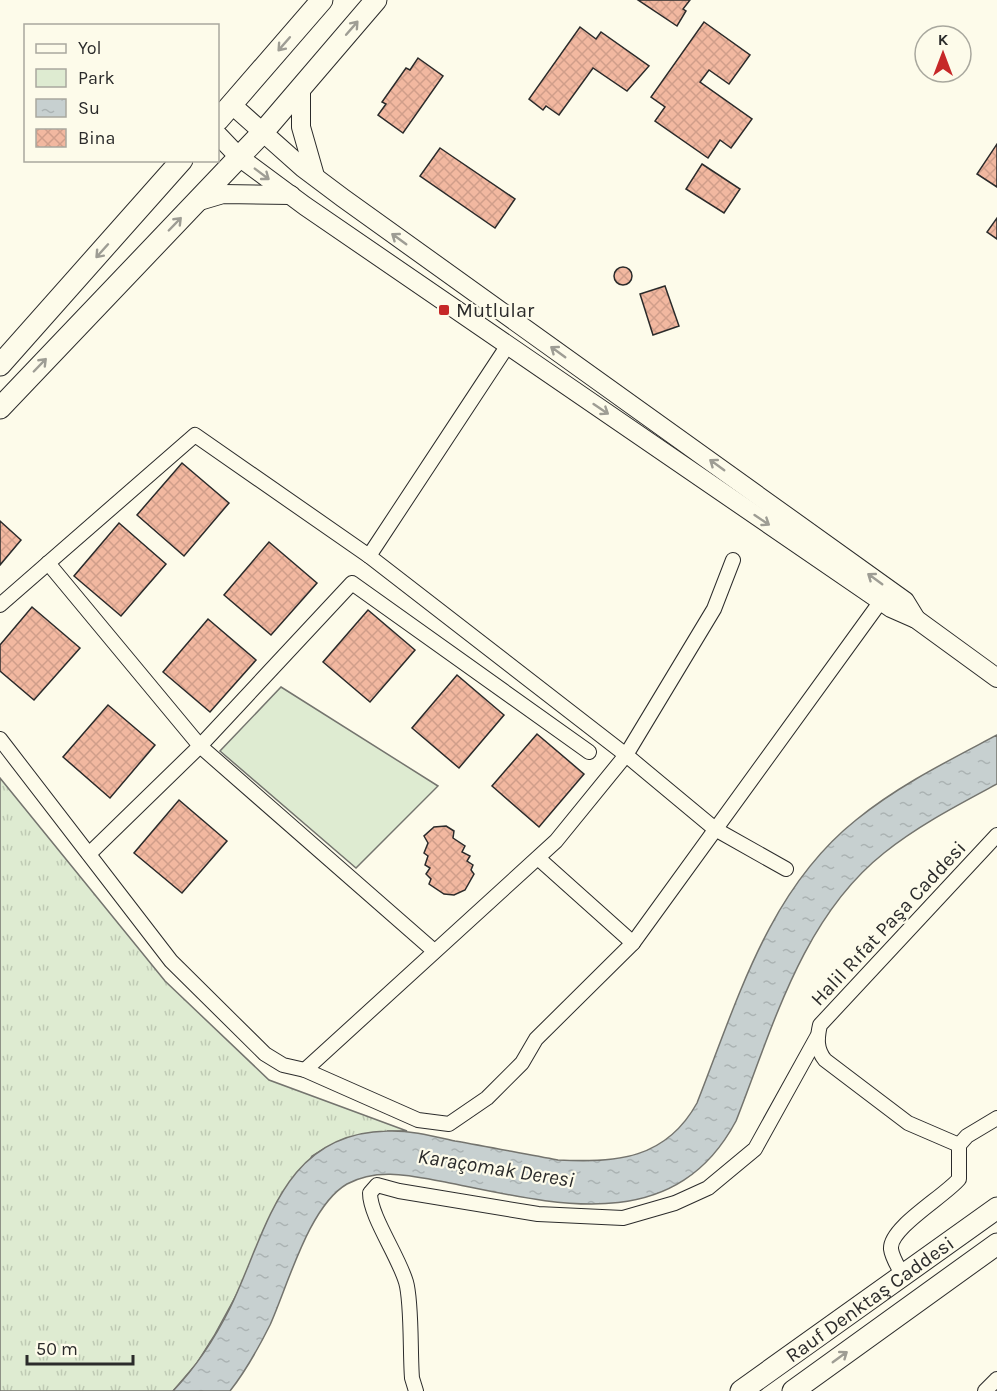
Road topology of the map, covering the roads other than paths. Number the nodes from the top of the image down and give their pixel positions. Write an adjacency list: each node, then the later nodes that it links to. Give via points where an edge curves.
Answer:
1 (322, 0): 4 (main road, one-way to 4)
2 (376, 0): 3 (main road, one-way to 2)
3 (301, 87): 5 (main road); 9 (main road, via 301,127)
4 (224, 112): 5 (main road)
5 (263, 132): 7 (main road); 9 (main road)
6 (219, 136): 7 (main road)
7 (239, 157): 10 (main road, one-way to 10); 11 (main road)
8 (180, 162): 13 (main road, one-way to 13)
9 (315, 176): 20 (main road, one-way to 9, via 905,601)
10 (291, 195): 11 (main road, via 223,194); 12 (main road)
11 (196, 202): 14 (main road, one-way to 11)
12 (508, 345): 15 (street); 18 (main road, one-way to 18)
13 (0, 365)
14 (0, 408)
15 (369, 556): 17 (street, via 195,435); 25 (street)
16 (733, 560): 25 (street, via 714,609)
17 (48, 563): 19 (street); 23 (street)
18 (880, 601): 20 (main road); 26 (street)
19 (0, 605)
20 (916, 619): 21 (main road)
21 (997, 678)
22 (0, 739): 28 (street)
23 (200, 746): 24 (street, via 352,583); 28 (street); 32 (street)
24 (590, 752)
25 (626, 755): 26 (street); 29 (street)
26 (715, 829): 30 (street); 31 (street)
27 (997, 835): 33 (street, Halil Rıfat Paşa Caddesi, via 820,1025)
28 (89, 854): 34 (street, via 179,969 265,1054 283,1065)
29 (538, 858): 31 (street); 32 (street)
30 (786, 869)
31 (633, 943): 34 (street, via 536,1039 522,1063 487,1098 448,1124 418,1120)
32 (433, 950): 34 (street)
33 (817, 1037): 36 (street, Halil Rıfat Paşa Caddesi, via 819,1052 825,1060 908,1123); 41 (street, via 755,1149 708,1188 675,1203 623,1218 538,1214 377,1185 370,1193 370,1206 406,1284 411,1378)
34 (305, 1070)
35 (997, 1118): 36 (street)
36 (959, 1145): 39 (street, via 959,1179 900,1228 893,1239 891,1250)
37 (997, 1208): 39 (main road, Rauf Denktaş Caddesi)
38 (997, 1244): 43 (main road, Rauf Denktaş Caddesi, one-way to 38)
39 (903, 1276): 42 (main road, Rauf Denktaş Caddesi)
40 (997, 1379): 44 (street)
41 (416, 1391)
42 (741, 1391)
43 (793, 1391)
44 (985, 1391)

